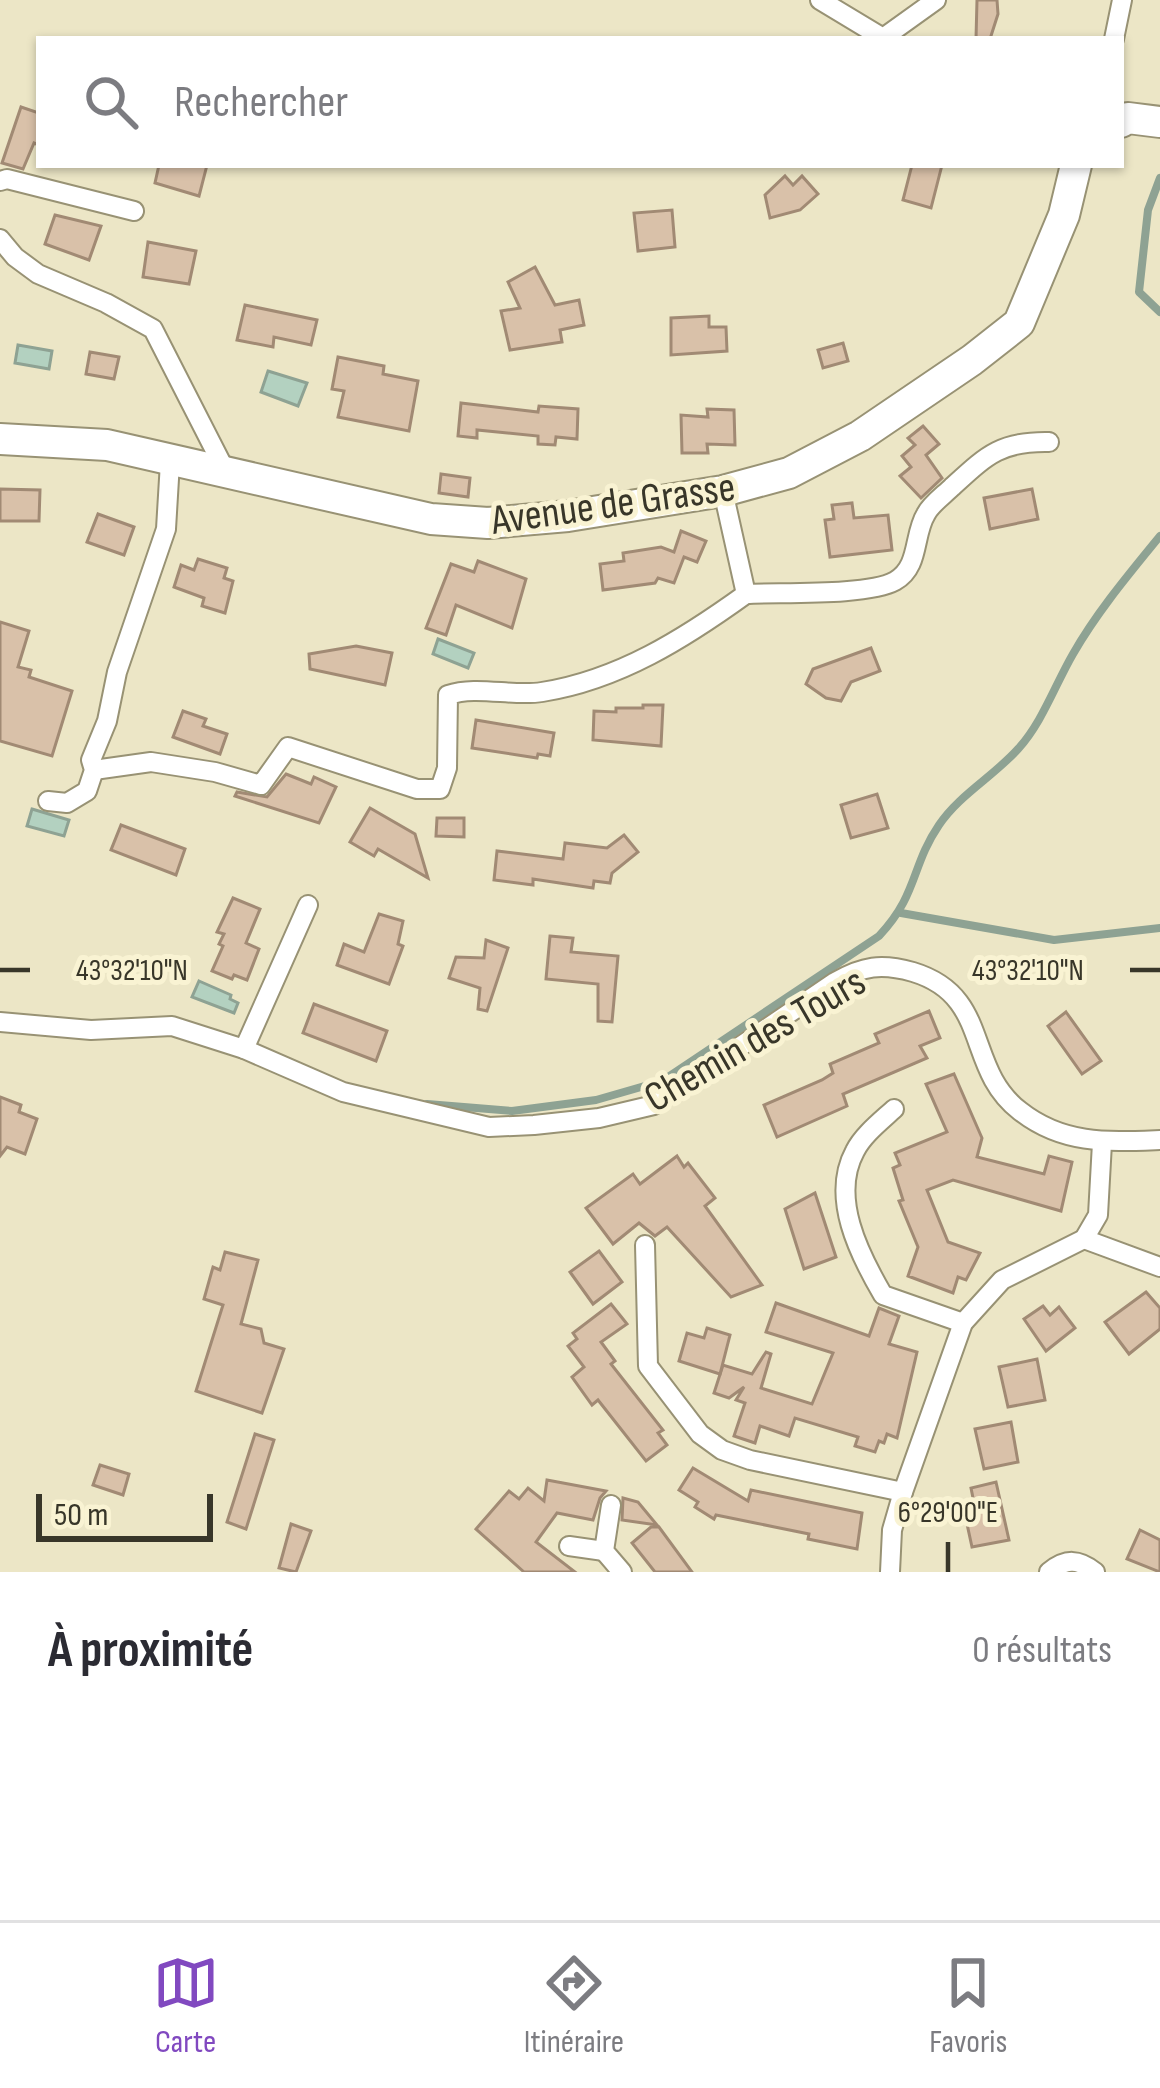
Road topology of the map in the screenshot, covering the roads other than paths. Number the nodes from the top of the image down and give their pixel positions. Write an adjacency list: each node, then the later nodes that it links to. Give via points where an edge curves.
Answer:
1 (820, 0): 4 (street)
2 (936, 0): 5 (street)
3 (1123, 0): 6 (street)
4 (880, 36)
5 (886, 36)
6 (1115, 36)
7 (1124, 120): 8 (main road)
8 (1160, 122)
9 (1075, 168): 17 (main road, Avenue de Grasse, via 1018,323 860,436 788,472)
10 (0, 181): 11 (street)
11 (134, 212)
12 (0, 238): 16 (street, via 38,274 152,329)
13 (0, 439): 15 (main road, Avenue de Grasse, via 107,445)
14 (1049, 442): 18 (street, via 991,451 925,514 916,550 895,581)
15 (170, 461): 16 (main road, Avenue de Grasse); 19 (street, via 166,529)
16 (226, 472): 17 (main road, Avenue de Grasse, via 431,519 488,523)
17 (723, 491): 18 (street)
18 (746, 594): 19 (street, via 680,641 604,675 541,693 448,695 440,789 417,789 288,747 261,785 151,762)
19 (94, 770): 20 (street, via 87,791)
20 (47, 801)
21 (308, 905): 23 (street)
22 (0, 1022): 23 (street, Chemin des Tours, via 172,1026)
23 (244, 1049): 26 (street, Chemin des Tours, via 343,1093 489,1127 599,1118 654,1105 835,982 875,965 940,982 964,1008 991,1074 1021,1113)
24 (894, 1108): 30 (street, via 856,1147 843,1180 857,1242 883,1295)
25 (1160, 1140): 26 (street, Chemin des Tours)
26 (1102, 1143): 27 (street, via 1097,1215)
27 (1084, 1239): 29 (street); 30 (street, via 1002,1280)
28 (644, 1245): 31 (street, via 648,1366 700,1434 750,1460)
29 (1160, 1268)
30 (963, 1323): 31 (street)
31 (903, 1492): 36 (street)
32 (611, 1505): 34 (street)
33 (569, 1546): 34 (street)
34 (604, 1551): 35 (street)
35 (622, 1572)
36 (890, 1572)
37 (1049, 1572): 38 (street, via 1071,1561)
38 (1095, 1572)

